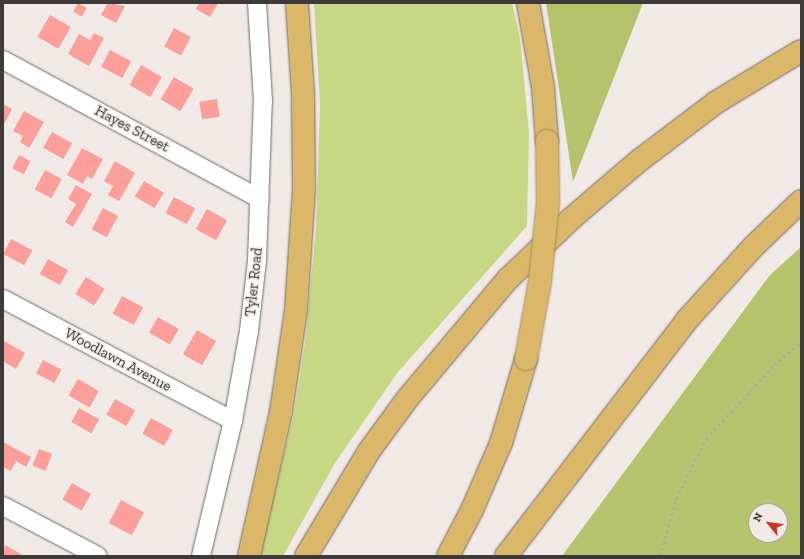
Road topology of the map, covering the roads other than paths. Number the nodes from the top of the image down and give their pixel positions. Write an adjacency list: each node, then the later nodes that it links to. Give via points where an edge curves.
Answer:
1 (256, 3): 6 (street, Tyler Road, via 263,101)
2 (298, 3): 13 (highway, via 303,94 304,190 296,310 281,412)
3 (528, 3): 15 (highway, bridge, via 543,87 547,141 548,202 540,281 526,359 501,443 472,510)
4 (801, 51): 14 (highway, via 715,103 640,160 572,218 508,279 408,398 369,451)
5 (3, 60): 6 (street, Hayes Street)
6 (260, 199): 9 (street, Tyler Road, via 257,261 249,331)
7 (801, 201): 16 (highway, via 753,246 686,321)
8 (3, 299): 9 (street, Woodlawn Avenue)
9 (234, 421): 12 (street, Tyler Road)
10 (3, 506): 11 (street)
11 (98, 556)
12 (201, 556)
13 (249, 556)
14 (306, 556)
15 (448, 556)
16 (506, 556)

